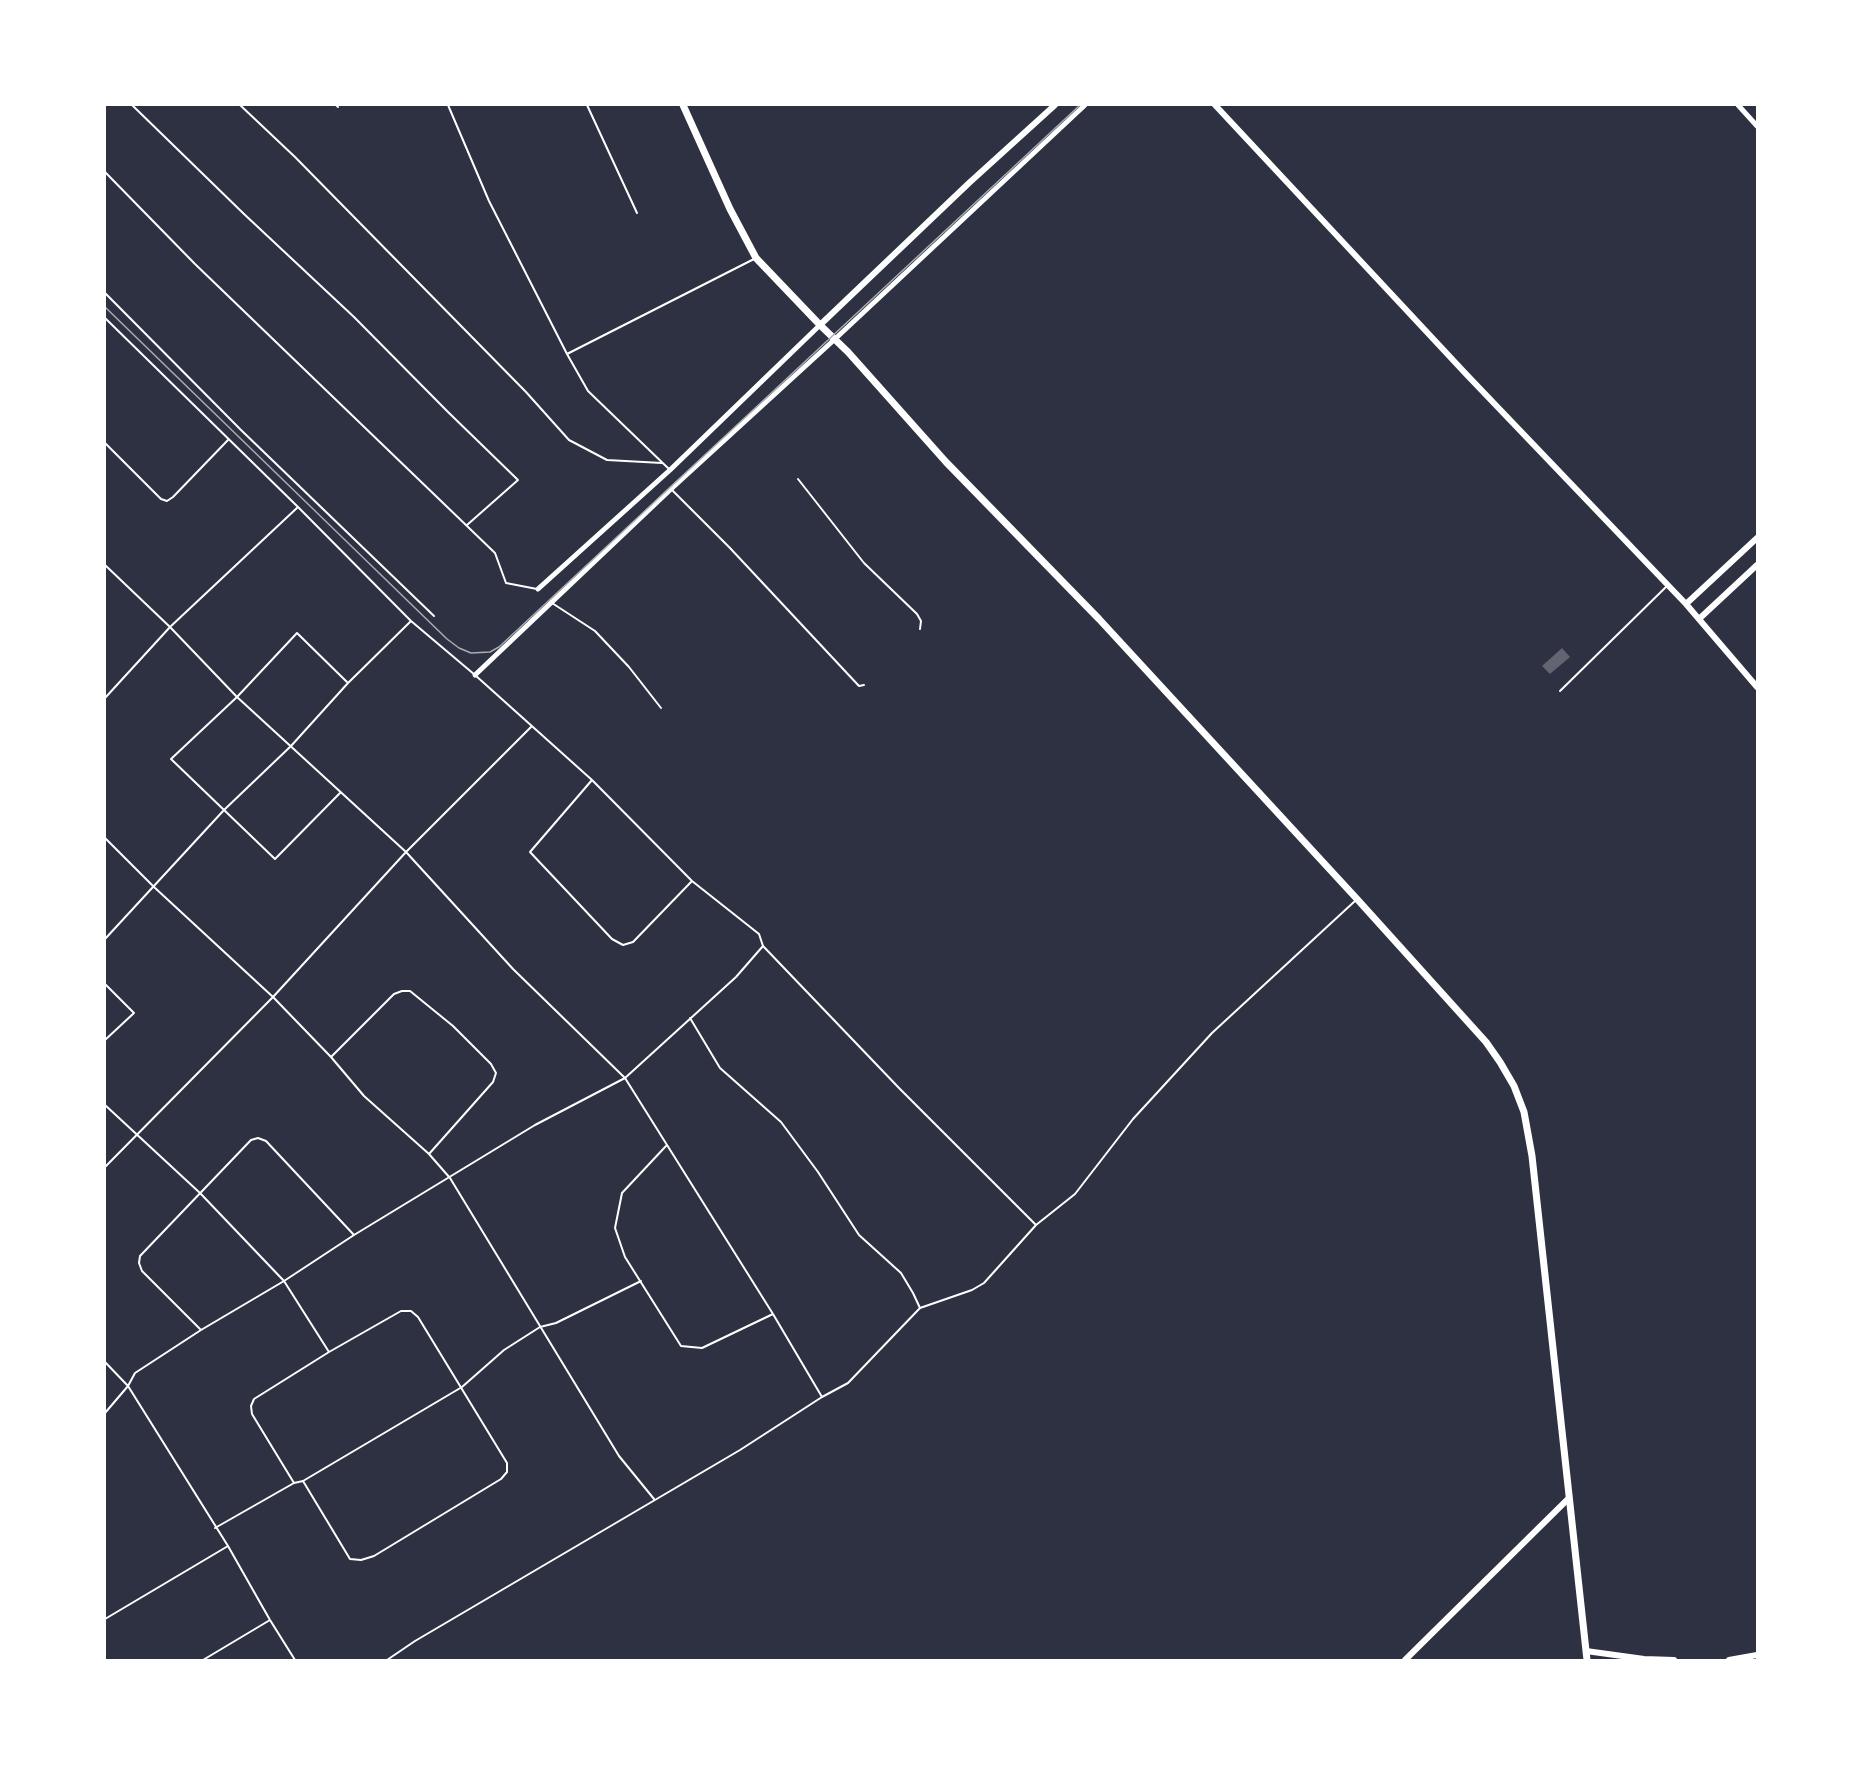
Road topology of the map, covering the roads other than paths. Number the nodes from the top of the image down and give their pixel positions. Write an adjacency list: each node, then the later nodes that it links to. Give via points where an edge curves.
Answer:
1 (132, 105): 26 (lane, via 518,480)
2 (240, 105): 21 (lane, via 510,375 569,440 607,460)
3 (448, 105): 18 (lane, via 489,201)
4 (587, 105): 12 (lane)
5 (683, 105): 13 (main road)
6 (1056, 105): 16 (street)
7 (1085, 105): 17 (street)
8 (1215, 105): 30 (street)
9 (1738, 105): 10 (street)
10 (1757, 126)
11 (105, 172): 26 (lane, via 195,264)
12 (637, 213)
13 (756, 258): 16 (main road); 18 (lane)
14 (105, 293): 34 (lane)
15 (105, 318): 19 (lane)
16 (820, 325): 17 (main road); 22 (street)
17 (836, 339): 24 (street); 56 (main road, via 946,462 1099,619)
18 (567, 354): 21 (lane, via 588,391)
19 (228, 440): 20 (lane, via 167,501); 25 (lane)
20 (105, 443)
21 (663, 463): 22 (lane)
22 (670, 470): 31 (street)
23 (798, 479): 38 (lane, via 864,563 917,614)
24 (671, 489): 32 (street); 41 (lane, via 860,686)
25 (298, 507): 36 (lane); 37 (lane)
26 (467, 525): 31 (lane, via 495,553 506,583)
27 (1757, 538): 33 (street)
28 (105, 565): 37 (lane)
29 (1757, 565): 35 (street)
30 (1668, 585): 33 (street); 43 (lane)
31 (538, 589)
32 (551, 602): 39 (street); 46 (lane, via 595,631)
33 (1686, 604): 35 (street)
34 (434, 616)
35 (1700, 619): 42 (street)
36 (411, 621): 39 (lane); 40 (lane)
37 (170, 627): 44 (lane); 45 (lane)
38 (920, 629)
39 (475, 675): 47 (lane)
40 (348, 683): 44 (lane, via 297,633); 48 (lane)
41 (864, 685)
42 (1757, 687)
43 (1560, 691)
44 (237, 697): 48 (lane); 51 (lane, via 171,759)
45 (105, 698)
46 (661, 708)
47 (531, 727): 49 (lane); 53 (lane)
48 (291, 746): 50 (lane); 51 (lane)
49 (592, 780): 54 (lane); 54 (lane, via 530,852 612,939 623,945 633,942)
50 (340, 793): 51 (lane, via 275,860); 53 (lane)
51 (224, 810): 55 (lane)
52 (105, 838): 55 (lane)
53 (406, 852): 60 (lane); 64 (lane, via 513,969)
54 (692, 881): 58 (lane, via 759,934)
55 (154, 887): 57 (lane); 60 (lane)
56 (1357, 899): 72 (lane, via 1212,1033 1133,1119 1075,1194); 88 (main road, via 1486,1042 1514,1086 1524,1112)
57 (105, 939)
58 (763, 946): 61 (lane, via 736,977); 72 (lane)
59 (105, 984): 62 (lane, via 134,1013)
60 (273, 997): 63 (lane); 66 (lane)
61 (690, 1018): 64 (lane); 76 (lane, via 720,1068 782,1122 859,1235 901,1273)
62 (105, 1040)
63 (331, 1057): 68 (lane, via 364,1096); 68 (lane, via 394,994 402,991 410,991 453,1026 496,1073 493,1082)
64 (625, 1078): 67 (lane); 70 (lane, via 535,1125)
65 (105, 1105): 66 (lane)
66 (135, 1134): 69 (lane); 71 (lane)
67 (666, 1146): 75 (lane, via 622,1193 615,1228 625,1257); 77 (lane)
68 (429, 1154): 70 (lane)
69 (105, 1167)
70 (450, 1178): 73 (lane); 78 (lane)
71 (200, 1193): 73 (lane, via 251,1140 258,1138 266,1141); 74 (lane); 79 (lane, via 140,1256 139,1263 142,1271)
72 (1036, 1225): 76 (lane, via 984,1283)
73 (354, 1235): 74 (lane)
74 (284, 1281): 79 (lane); 80 (lane)
75 (641, 1281): 77 (lane, via 681,1346 702,1348); 78 (lane)
76 (920, 1308): 84 (lane, via 849,1383)
77 (773, 1314): 84 (lane)
78 (540, 1327): 83 (lane, via 504,1350); 89 (lane, via 619,1456)
79 (201, 1330): 82 (lane, via 135,1373)
80 (329, 1353): 83 (lane, via 401,1311 411,1311); 87 (lane, via 254,1399 251,1406 252,1414)
81 (105, 1362): 82 (lane)
82 (128, 1386): 85 (lane); 90 (lane)
83 (462, 1387): 86 (lane); 86 (lane, via 507,1463 507,1472 374,1556 350,1559)
84 (822, 1397): 89 (lane)
85 (105, 1413)
86 (303, 1481): 87 (lane)
87 (294, 1483): 90 (lane)
88 (1569, 1498): 94 (main road); 99 (street)
89 (654, 1499): 98 (lane)
90 (215, 1528): 91 (lane)
91 (228, 1546): 92 (lane); 93 (lane)
92 (105, 1619)
93 (270, 1620): 96 (lane); 97 (lane)
94 (1586, 1651): 100 (main road); 101 (street)
95 (1757, 1655): 102 (street)
96 (203, 1660)
97 (295, 1660)
98 (387, 1660)
99 (1405, 1660)
100 (1587, 1660)
101 (1674, 1660)
102 (1729, 1660)

